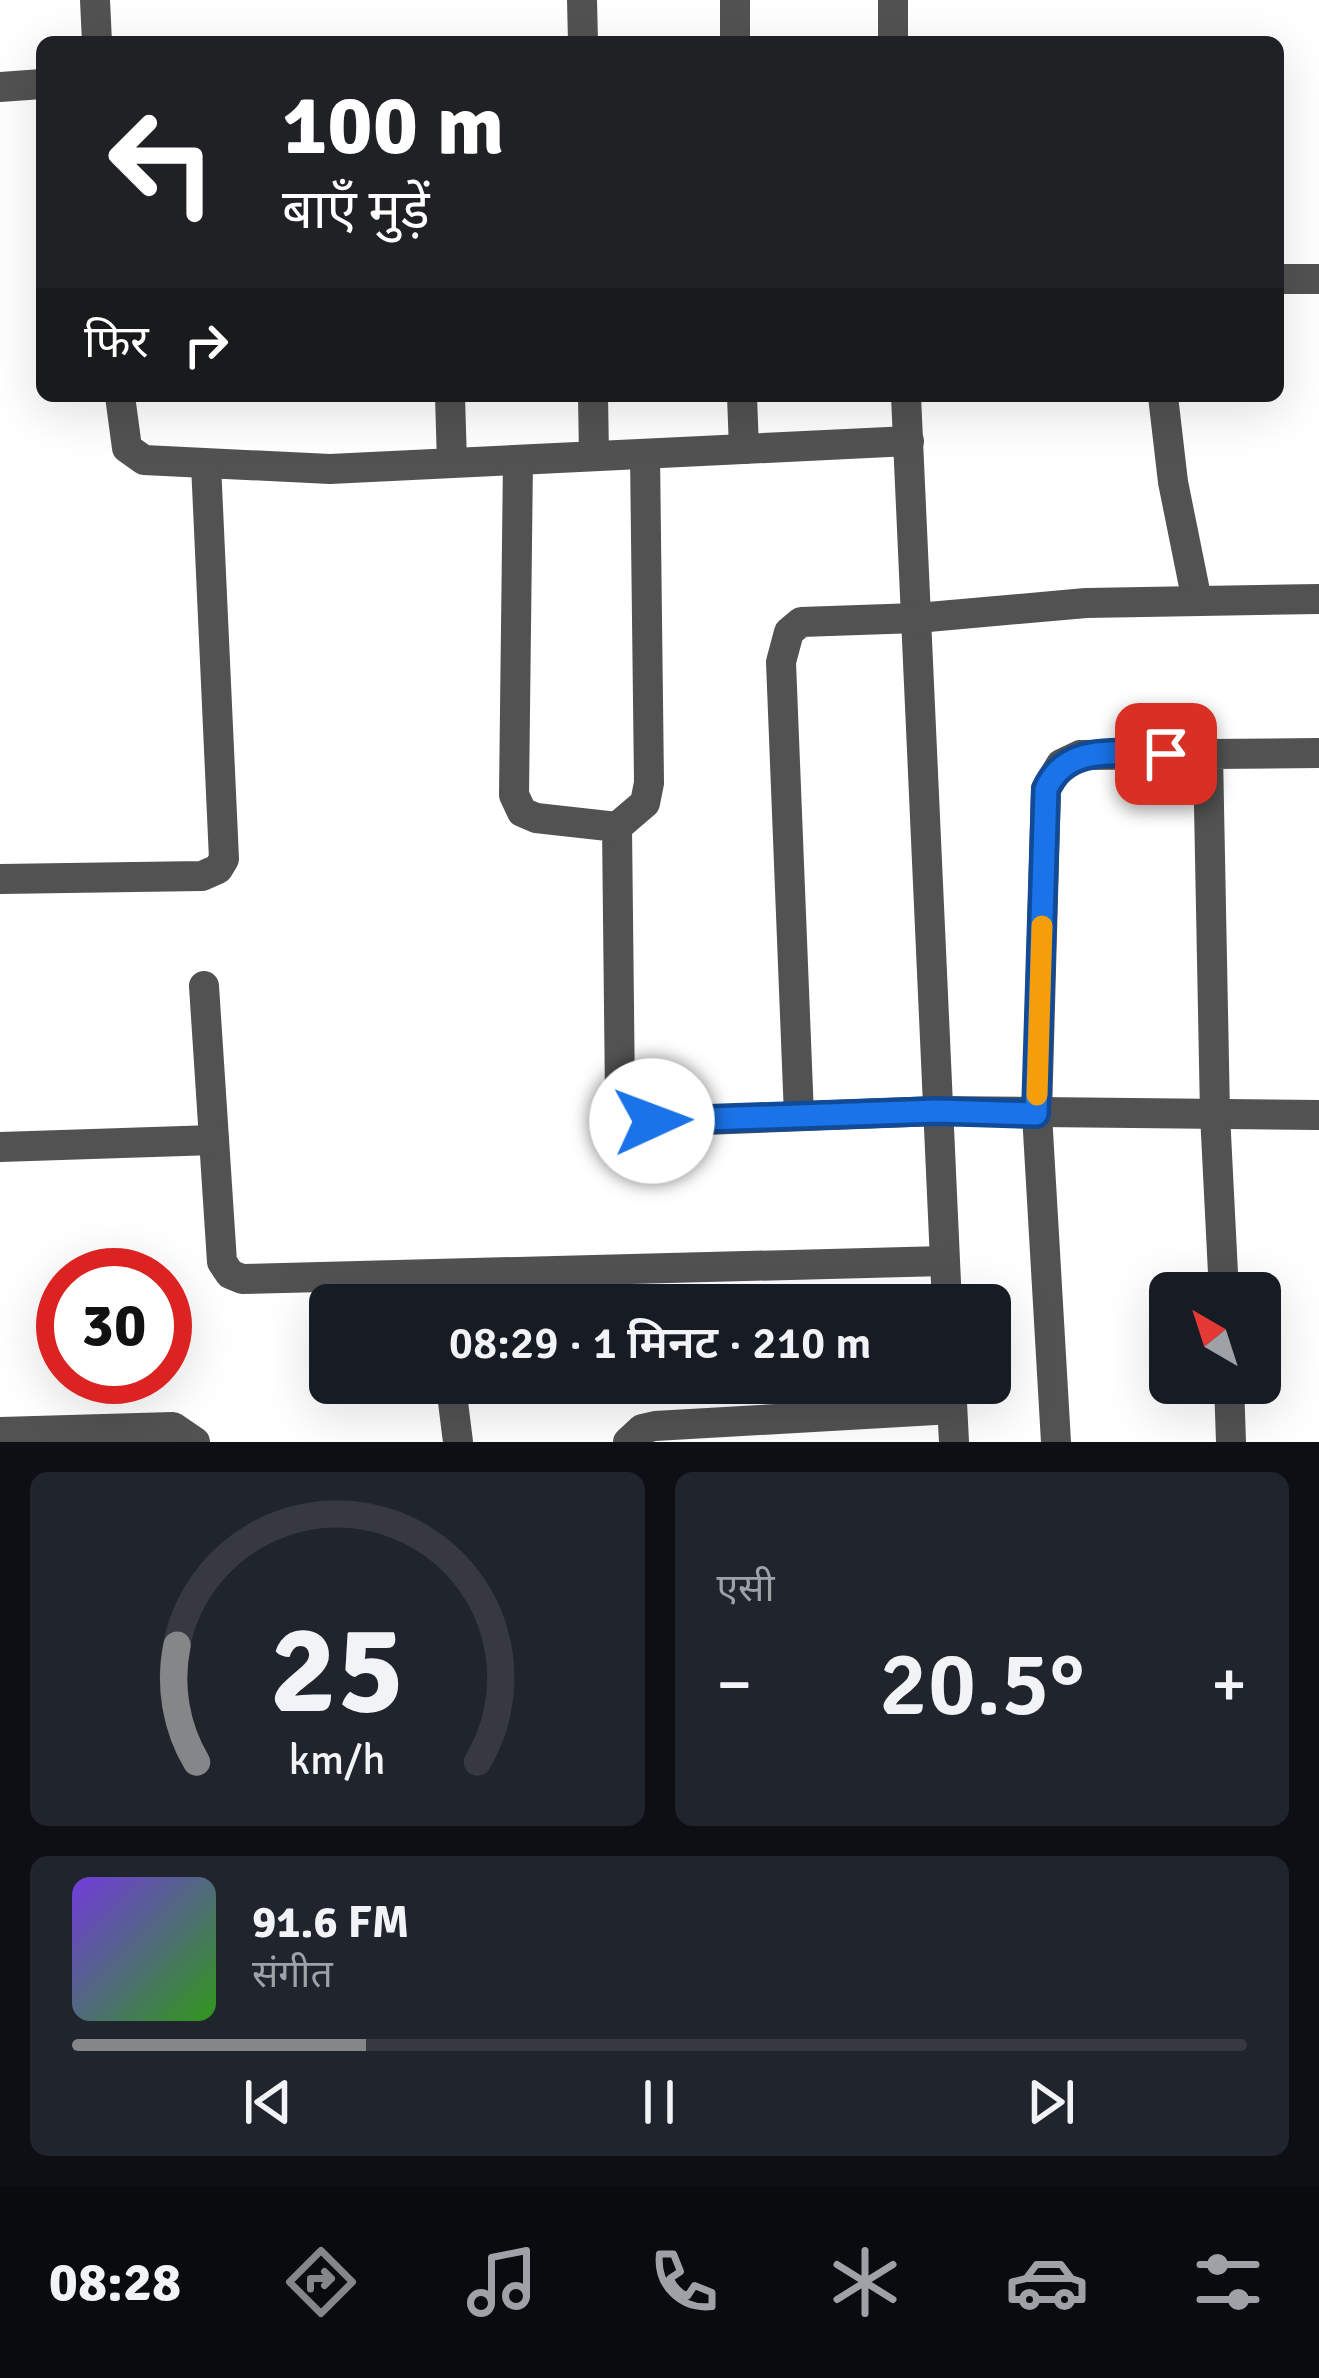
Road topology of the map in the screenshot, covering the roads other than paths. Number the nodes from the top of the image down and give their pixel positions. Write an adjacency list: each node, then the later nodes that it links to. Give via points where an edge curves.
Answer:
1 (95, 0): 5 (street)
2 (582, 0): 6 (street)
3 (735, 0): 7 (street)
4 (893, 0): 8 (street)
5 (97, 36)
6 (583, 36)
7 (735, 36)
8 (893, 36)
9 (36, 84): 10 (street)
10 (0, 87)
11 (1284, 279): 12 (street)
12 (1319, 279)
13 (121, 402): 25 (street, via 127,448 144,460)
14 (450, 402): 24 (street)
15 (593, 402): 22 (street)
16 (742, 402): 20 (street)
17 (906, 402): 19 (street)
18 (1164, 402): 27 (street)
19 (908, 441): 20 (street); 28 (street)
20 (743, 449): 21 (street)
21 (645, 454): 22 (street); 31 (street, via 649,783 645,803)
22 (595, 456): 23 (street)
23 (518, 460): 24 (street); 31 (street, via 514,796 536,818)
24 (452, 463): 25 (street)
25 (206, 464): 32 (street, via 224,859 202,876)
26 (1319, 599): 27 (street)
27 (1197, 601): 28 (street)
28 (917, 618): 34 (street); 38 (street, via 801,622 782,646)
29 (1319, 753): 30 (street)
30 (1208, 754): 35 (street, via 1080,755 1053,772 1046,789); 36 (street)
31 (617, 827): 38 (street, via 625,1112 652,1121)
32 (0, 879)
33 (204, 986): 39 (street)
34 (937, 1111): 35 (street); 38 (street); 41 (street)
35 (1036, 1114): 36 (street); 56 (street)
36 (1215, 1114): 37 (street); 42 (street)
37 (1319, 1115)
38 (799, 1116)
39 (214, 1140): 40 (street); 43 (street, via 222,1262 230,1274)
40 (0, 1147)
41 (944, 1261): 43 (street); 45 (street)
42 (1223, 1272)
43 (345, 1278): 44 (street)
44 (352, 1284)
45 (945, 1284)
46 (453, 1404): 53 (street)
47 (913, 1404): 50 (street)
48 (952, 1404): 55 (street)
49 (1229, 1404): 57 (street)
50 (784, 1431): 54 (street, via 655,1426)
51 (0, 1432): 52 (street, via 173,1427)
52 (195, 1442)
53 (458, 1442)
54 (628, 1442)
55 (954, 1442)
56 (1056, 1442)
57 (1232, 1442)

